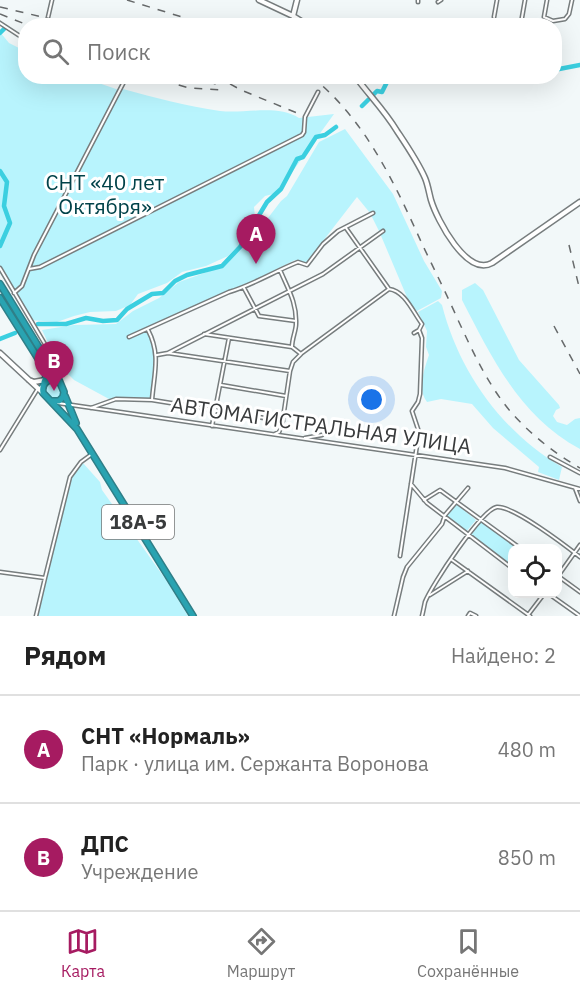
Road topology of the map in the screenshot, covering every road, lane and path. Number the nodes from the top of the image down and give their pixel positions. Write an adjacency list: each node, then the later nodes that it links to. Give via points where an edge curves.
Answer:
1 (52, 0): 10 (street)
2 (259, 0): 8 (main road)
3 (297, 0): 8 (main road)
4 (497, 0): 9 (street)
5 (525, 0): 12 (street)
6 (547, 0): 13 (street)
7 (572, 0): 14 (street, via 569,14)
8 (293, 16): 11 (main road)
9 (494, 17)
10 (48, 18)
11 (296, 18)
12 (522, 18)
13 (546, 18)
14 (562, 20)
15 (0, 23): 16 (street)
16 (18, 35)
17 (123, 84): 26 (street)
18 (361, 84): 20 (main road, via 396,128 426,179 431,202 451,239 476,265 492,263)
19 (318, 92): 26 (street, via 305,117 302,135 40,267)
20 (580, 201)
21 (373, 213): 22 (street)
22 (346, 228): 24 (street); 27 (street, via 323,244 307,265 298,262)
23 (383, 231): 24 (street)
24 (360, 248): 30 (street); 31 (street)
25 (0, 268): 32 (street)
26 (29, 269): 32 (street, via 22,286)
27 (279, 269): 29 (street); 31 (street)
28 (0, 284): 48 (highway, 18А-5)
29 (244, 288): 34 (street); 36 (street)
30 (389, 289): 37 (street, via 402,296 422,324); 45 (street)
31 (290, 292): 34 (street); 35 (street, via 296,303)
32 (14, 293): 48 (street, via 53,359)
33 (0, 298): 52 (highway, via 41,362)
34 (255, 309): 35 (street, via 259,316); 39 (street)
35 (296, 321): 42 (street)
36 (148, 330): 40 (street); 46 (street)
37 (419, 330): 38 (street); 70 (street, via 420,394 412,411 419,432)
38 (414, 333)
39 (204, 334): 41 (street); 43 (street)
40 (129, 337)
41 (229, 338): 42 (street); 47 (street)
42 (292, 347): 45 (street)
43 (168, 352): 46 (street); 47 (street)
44 (0, 353): 50 (main road)
45 (301, 354): 49 (street, via 292,362)
46 (157, 355): 58 (street)
47 (225, 362): 49 (street); 53 (street)
48 (50, 364): 51 (highway, 18А-5)
49 (290, 371): 57 (street)
50 (26, 378): 52 (main road); 54 (main road)
51 (59, 380): 52 (highway); 56 (highway, 18А-5)
52 (46, 381): 54 (street); 55 (highway)
53 (220, 385): 57 (street); 62 (street)
54 (37, 390): 55 (main road); 68 (street)
55 (43, 393): 59 (highway, 18А-5)
56 (64, 394): 59 (highway, via 62,399); 60 (highway, 18А-5)
57 (286, 396): 63 (street)
58 (152, 400): 61 (street, via 116,399); 62 (street)
59 (53, 401): 60 (street, АВТОМАГИСТРАЛЬНАЯ УЛИЦА); 69 (highway, 18А-5)
60 (67, 406): 61 (street, АВТОМАГИСТРАЛЬНАЯ УЛИЦА); 69 (highway, 18А-5)
61 (88, 409): 64 (street, АВТОМАГИСТРАЛЬНАЯ УЛИЦА)
62 (216, 410): 63 (street); 64 (street)
63 (282, 421): 65 (street, via 281,429)
64 (212, 426): 65 (street, АВТОМАГИСТРАЛЬНАЯ УЛИЦА)
65 (272, 435): 67 (street, АВТОМАГИСТРАЛЬНАЯ УЛИЦА)
66 (322, 435): 67 (street)
67 (302, 439): 70 (street, АВТОМАГИСТРАЛЬНАЯ УЛИЦА)
68 (0, 450)
69 (94, 453): 93 (street, via 70,477); 100 (highway, 18А-5)
70 (415, 454): 73 (street); 75 (street, АВТОМАГИСТРАЛЬНАЯ УЛИЦА, via 505,468)
71 (550, 457): 72 (street)
72 (580, 473)
73 (411, 484): 77 (street); 86 (street)
74 (468, 488): 78 (street)
75 (575, 488): 76 (street, АВТОМАГИСТРАЛЬНАЯ УЛИЦА); 79 (street)
76 (580, 489)
77 (424, 500): 78 (street, via 440,490); 80 (street)
78 (457, 501): 80 (street); 81 (street)
79 (580, 501)
80 (445, 518): 82 (street); 101 (street, via 407,567)
81 (480, 519): 82 (street); 83 (street); 85 (street, via 499,507 529,521)
82 (468, 536): 88 (street); 89 (street)
83 (513, 544)
84 (580, 545): 85 (street)
85 (575, 552): 87 (street); 90 (street)
86 (400, 556)
87 (580, 557)
88 (451, 559): 91 (street); 96 (street)
89 (508, 564)
90 (562, 570)
91 (468, 571): 96 (street); 105 (street)
92 (0, 572): 93 (street)
93 (45, 578): 99 (street)
94 (562, 579): 95 (street)
95 (580, 592)
96 (428, 597): 102 (street)
97 (541, 598): 105 (street)
98 (555, 598): 106 (street)
99 (36, 616)
100 (195, 616)
101 (394, 616)
102 (422, 616)
103 (468, 616): 104 (street)
104 (477, 616)
105 (528, 616)
106 (580, 616)

